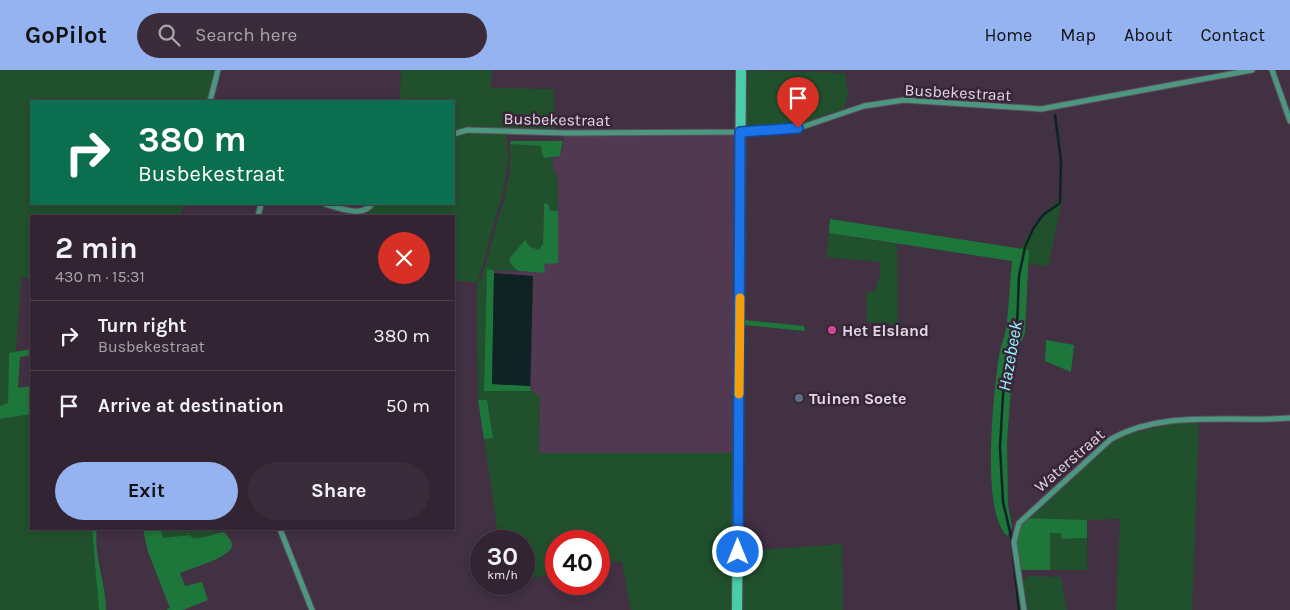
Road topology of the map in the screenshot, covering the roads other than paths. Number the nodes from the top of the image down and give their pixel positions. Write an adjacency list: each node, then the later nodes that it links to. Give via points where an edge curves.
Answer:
1 (218, 70): 5 (street)
2 (741, 70): 7 (street)
3 (1252, 70): 7 (street, Busbekestraat, via 1041,109 904,100 864,106 798,128)
4 (1272, 70): 6 (street)
5 (210, 100)
6 (1290, 120)
7 (740, 132): 8 (street, Busbekestraat, via 476,130); 14 (street)
8 (455, 134)
9 (329, 205): 10 (street, via 359,212)
10 (371, 205)
11 (1290, 418): 15 (street, Waterstraat, via 1160,422 1111,439 1020,523 1014,542)
12 (280, 530): 13 (street)
13 (312, 610)
14 (737, 610)
15 (1024, 610)

